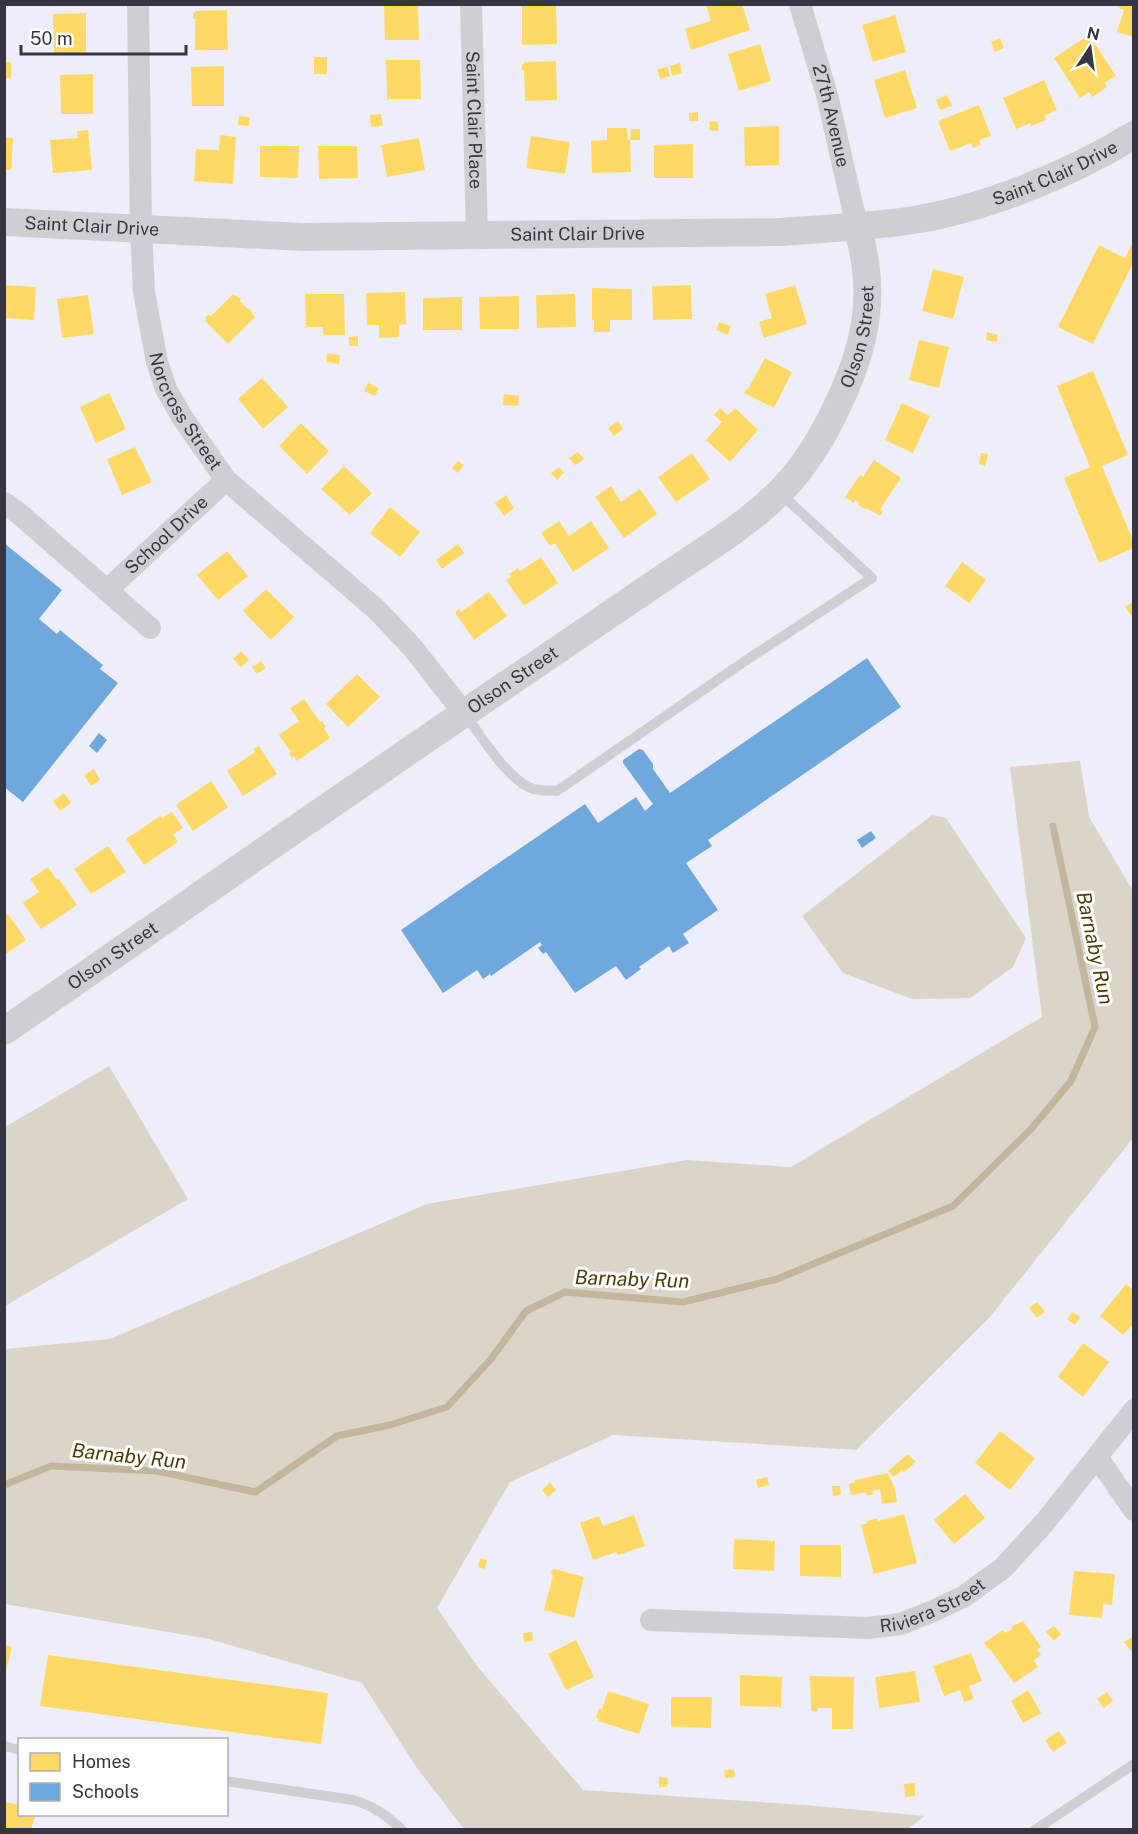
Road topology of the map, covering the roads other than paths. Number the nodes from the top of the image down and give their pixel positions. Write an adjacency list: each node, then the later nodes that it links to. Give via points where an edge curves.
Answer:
1 (138, 4): 7 (street, Norcross Street)
2 (471, 4): 8 (street, Saint Clair Place)
3 (800, 4): 6 (street, 27th Avenue, via 827,95)
4 (1134, 135): 6 (street, Saint Clair Drive, via 1044,182 971,207)
5 (4, 222): 7 (street, Saint Clair Drive)
6 (857, 226): 8 (street, Saint Clair Drive, via 779,232); 10 (street, Olson Street, via 868,277 867,321 855,368 819,442)
7 (141, 228): 8 (street, Saint Clair Drive, via 303,237); 9 (street, Norcross Street, via 144,292 157,362 182,417)
8 (477, 234)
9 (225, 480): 12 (street, School Drive); 14 (street, Norcross Street, via 377,610)
10 (779, 493): 14 (street, Olson Street, via 711,546); 14 (lane, via 872,578 557,791 534,789 518,781)
11 (4, 503): 12 (street)
12 (107, 590): 13 (street)
13 (150, 628)
14 (464, 713): 15 (street, Olson Street)
15 (4, 1031)
16 (1134, 1410): 17 (street, Riviera Street)
17 (1097, 1457): 18 (street); 19 (street, Riviera Street, via 1003,1568 963,1597 902,1624 867,1628)
18 (1134, 1510)
19 (651, 1620)
20 (1134, 1764): 22 (lane)
21 (228, 1780): 23 (lane, via 360,1802)
22 (1038, 1829)
23 (402, 1830)

